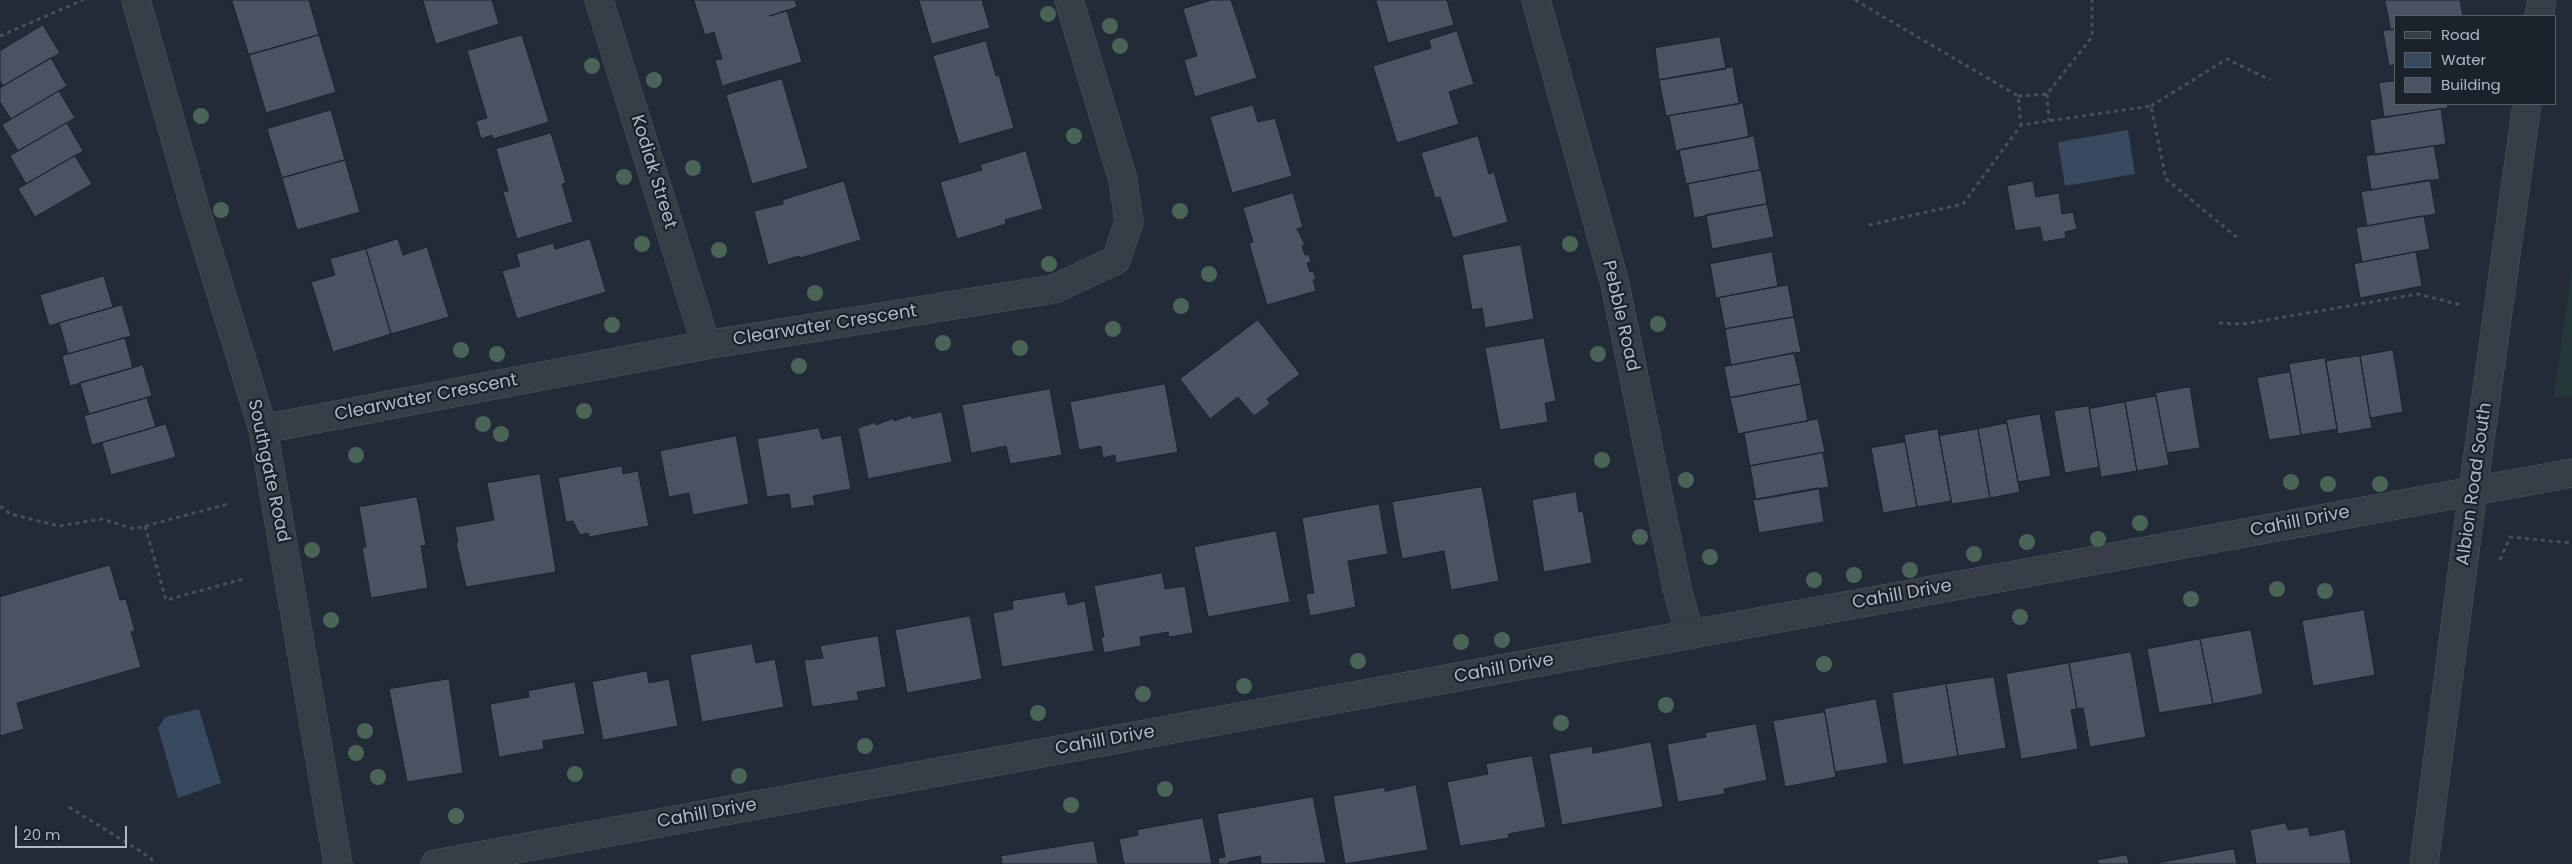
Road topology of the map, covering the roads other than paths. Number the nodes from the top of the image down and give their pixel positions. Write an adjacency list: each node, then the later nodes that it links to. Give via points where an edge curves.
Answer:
1 (136, 0): 9 (street, Southgate Road, via 194,205)
2 (599, 0): 8 (street, Kodiak Street)
3 (1069, 0): 8 (street, Clearwater Crescent, via 1123,180 1129,222 1116,260 1054,290)
4 (1536, 0): 12 (street, Pebble Road, via 1615,284 1677,588)
5 (2542, 0): 6 (street)
6 (2540, 15)
7 (2527, 105): 11 (street, Albion Road South)
8 (706, 345): 9 (street, Clearwater Crescent)
9 (263, 429): 13 (street, Southgate Road)
10 (2572, 472): 11 (street, Cahill Drive)
11 (2473, 490): 12 (street, Cahill Drive); 15 (street, Albion Road South)
12 (1690, 635): 14 (street, Cahill Drive)
13 (338, 864)
14 (435, 864)
15 (2424, 864)

